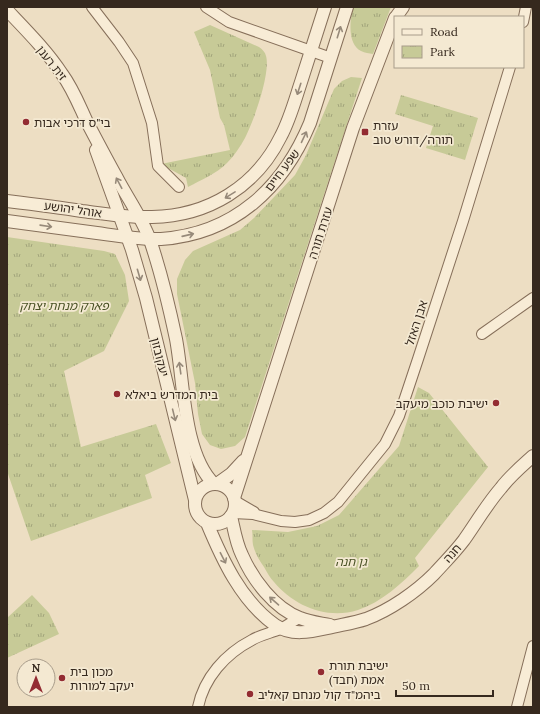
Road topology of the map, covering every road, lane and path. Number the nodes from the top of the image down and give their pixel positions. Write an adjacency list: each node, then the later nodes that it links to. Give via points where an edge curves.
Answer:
1 (92, 7): 15 (street, via 133,64 152,123 158,166)
2 (206, 7): 11 (street, via 229,22)
3 (325, 7): 11 (street, שפע חיים)
4 (347, 7): 12 (street, שפע חיים, one-way to 4)
5 (403, 7): 8 (street, עזרת תורה)
6 (526, 7): 9 (street)
7 (7, 10): 14 (street, זית רענן, via 62,73 76,96)
8 (396, 16)
9 (524, 17)
10 (394, 21): 24 (street, עזרת תורה, via 354,128)
11 (311, 51): 12 (street); 18 (street, שפע חיים, one-way to 18, via 281,137 262,167 249,180 219,201 202,208 167,216)
12 (331, 58): 21 (street, שפע חיים, one-way to 12, via 188,235 216,226 245,211 268,191 288,166 304,138)
13 (510, 68): 30 (street, אבן האזל, via 418,359 399,416 385,444 338,502 324,513 310,520 295,522)
14 (87, 122): 17 (street, זית רענן); 18 (street, זית רענן, one-way to 14)
15 (179, 187)
16 (7, 201): 17 (street, אוהל יהושע)
17 (120, 216): 18 (street, אוהל יהושע); 20 (street, יעקובזון)
18 (139, 217): 21 (street, יעקובזון)
19 (7, 221): 20 (street, אוהל יהושע, one-way to 20)
20 (129, 238): 21 (street, שפע חיים); 28 (street, יעקובזון, one-way to 28)
21 (150, 239): 26 (street, יעקובזון, one-way to 21, via 205,475 193,445 176,340)
22 (533, 298): 23 (street)
23 (482, 334)
24 (250, 450): 26 (street, עזרת תורה, via 234,471); 27 (street, עזרת תורה)
25 (533, 456): 33 (street, חנה, via 501,488 463,542 433,575 393,605 366,619)
26 (215, 484): 27 (street, via 229,489); 28 (street, via 201,489)
27 (234, 499): 29 (street); 30 (street, אבן האזל, via 257,514)
28 (195, 500): 31 (street, via 197,514)
29 (232, 515): 30 (street, אבן האזל, via 248,514); 31 (street, via 220,523); 32 (street, חנה, one-way to 29, via 286,611 269,596 253,576 236,539)
30 (271, 519)
31 (207, 522): 34 (street, חנה, one-way to 34, via 239,586 256,608 276,626)
32 (299, 618): 33 (street, חנה, via 333,626); 34 (street)
33 (349, 624): 34 (street, חנה, via 308,632 292,632)
34 (282, 628): 36 (street, via 252,640 221,663 200,694)
35 (533, 646): 37 (street)
36 (198, 707)
37 (517, 707)

